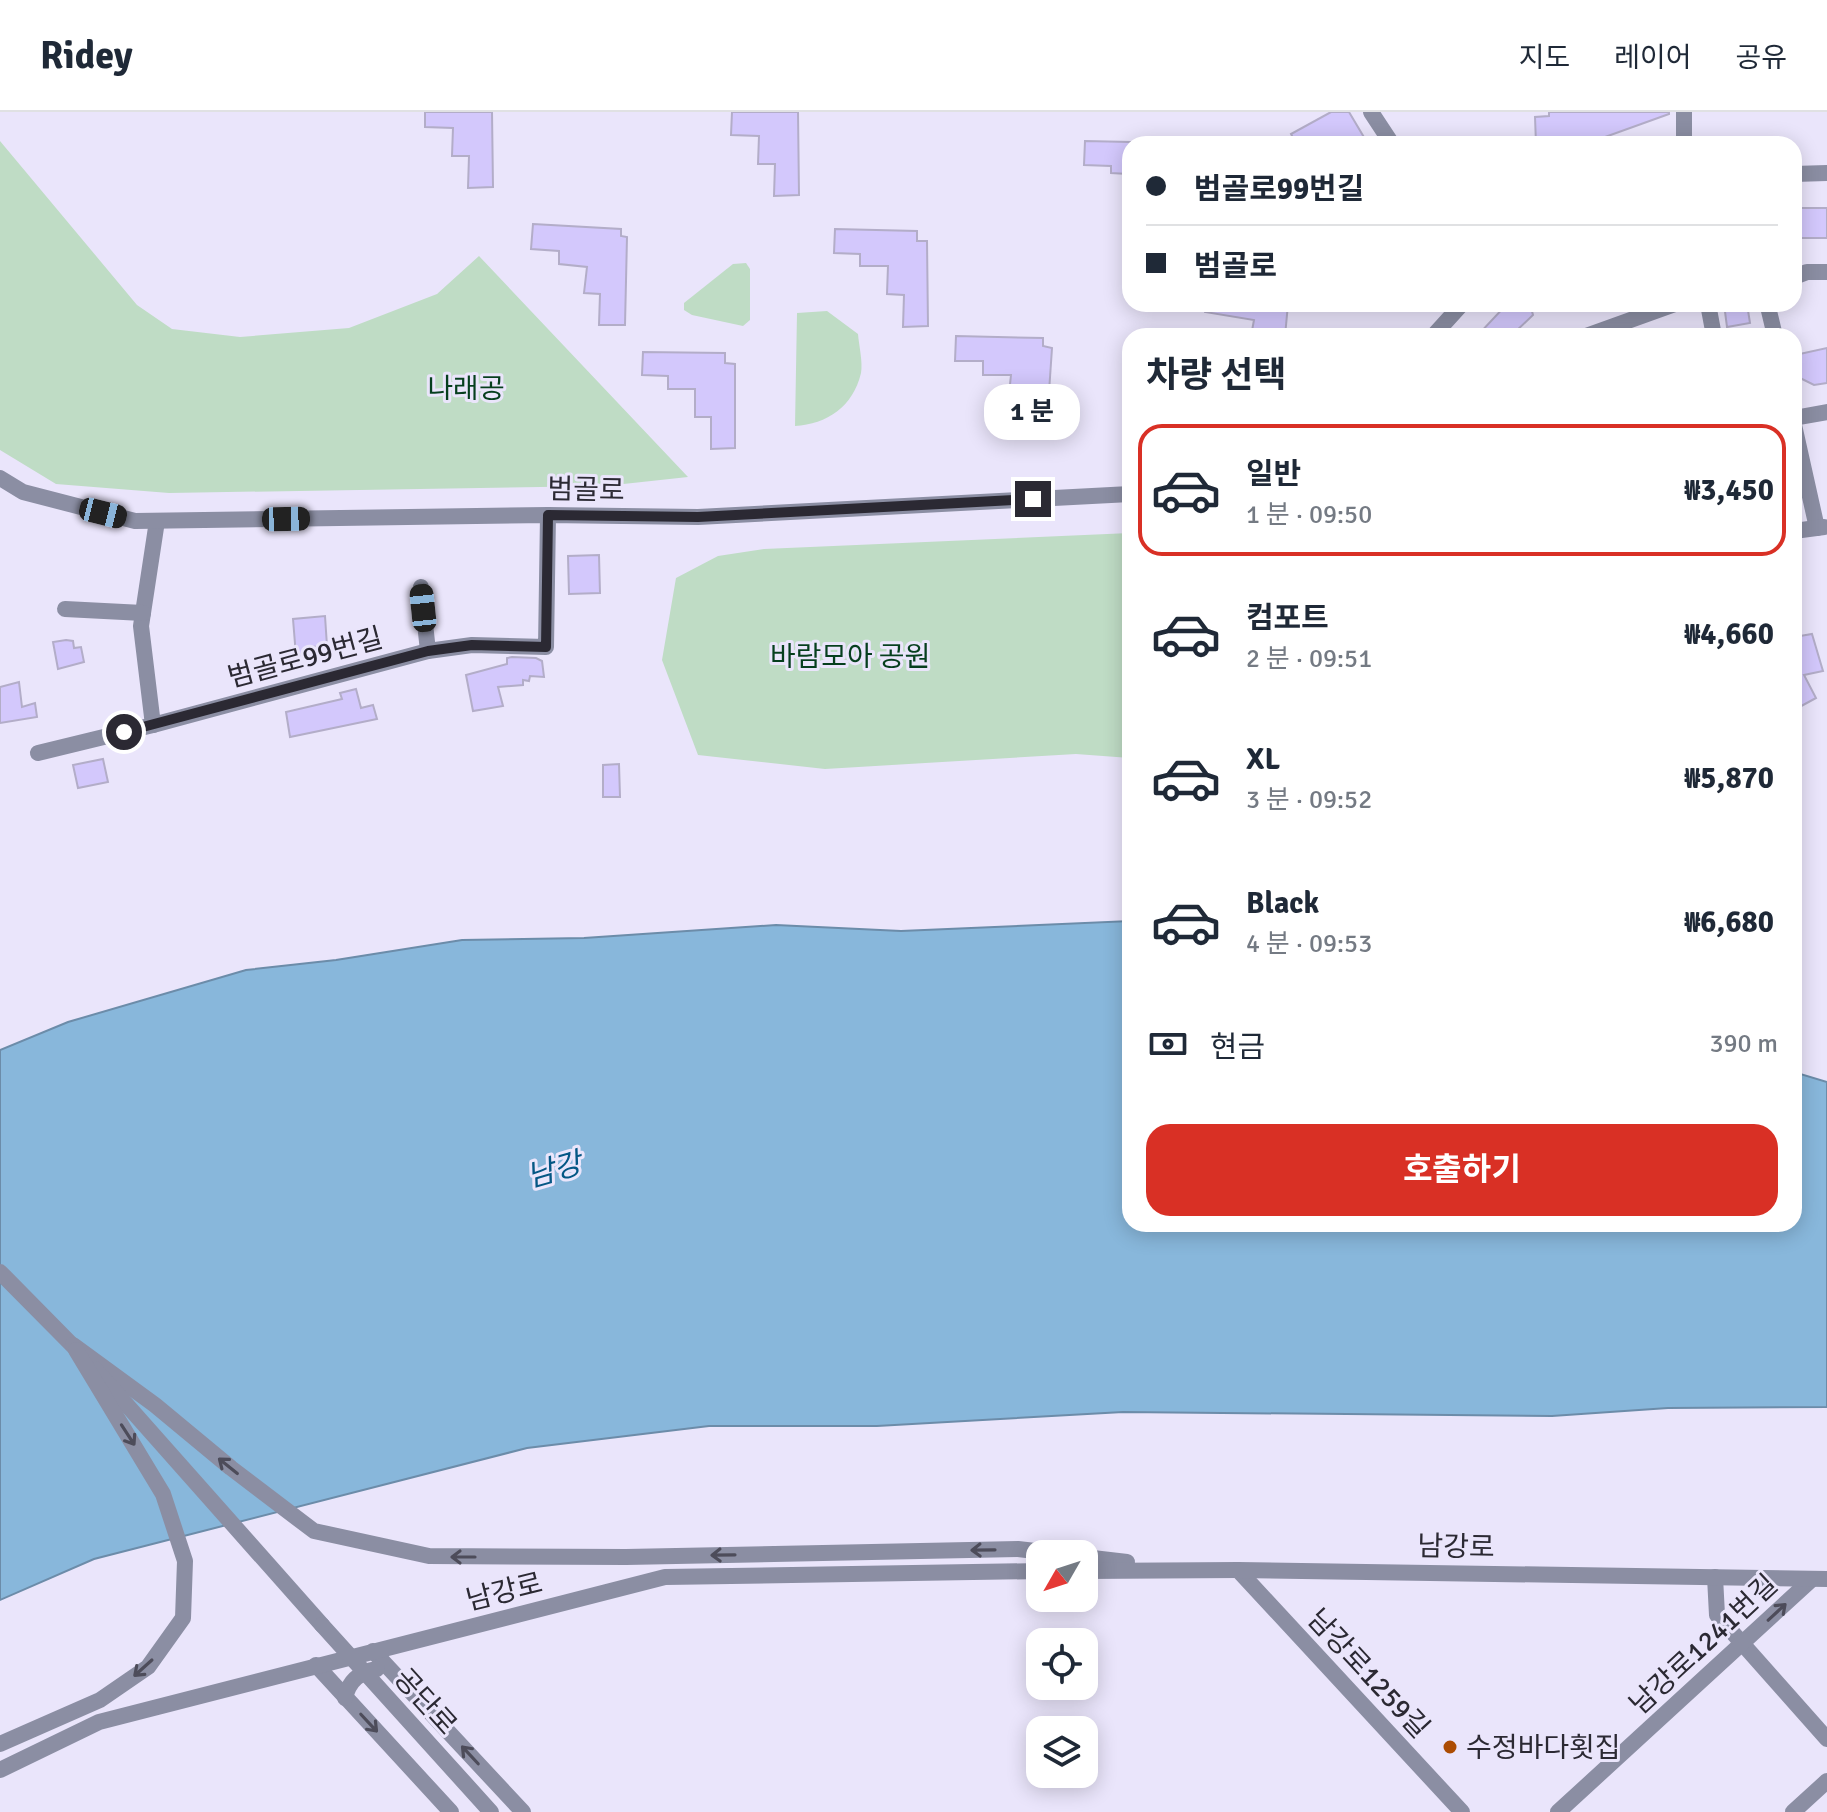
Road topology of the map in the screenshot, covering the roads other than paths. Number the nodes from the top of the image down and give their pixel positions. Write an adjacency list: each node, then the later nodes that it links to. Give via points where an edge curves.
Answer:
1 (1371, 112): 3 (street)
2 (1684, 112): 4 (street)
3 (1387, 136)
4 (1684, 136)
5 (1827, 173): 6 (street)
6 (1802, 174)
7 (1827, 272): 8 (street)
8 (1802, 274)
9 (1455, 312): 11 (street)
10 (1653, 312): 12 (street)
11 (1440, 328)
12 (1608, 328)
13 (1827, 412): 14 (street)
14 (1802, 417)
15 (1802, 454): 20 (street)
16 (0, 478): 19 (street, 범골로, via 23,492 135,521)
17 (1122, 494): 18 (street, 범골로, via 698,517)
18 (548, 515): 19 (street, 범골로); 25 (street, 범골로99번길, via 546,647 472,645)
19 (157, 521): 24 (street)
20 (1822, 528): 21 (street)
21 (1802, 530)
22 (421, 587): 25 (street)
23 (65, 609): 24 (street)
24 (143, 613): 26 (street)
25 (428, 651): 26 (street, 범골로99번길)
26 (153, 725): 27 (street, 범골로99번길)
27 (38, 753)
28 (0, 1272): 29 (street)
29 (73, 1345): 30 (street, one-way to 29, via 429,1556 314,1531); 44 (street, one-way to 44, via 163,1494 185,1561 183,1618 148,1667 112,1692); 48 (street, 공단로, bridge)
30 (1026, 1550)
31 (1098, 1559): 32 (street)
32 (1192, 1569): 33 (street, 남강로); 35 (street, 남강로)
33 (1238, 1570): 36 (street, 남강로); 50 (street, 남강로1259길)
34 (1026, 1571): 39 (street, 남강로, via 665,1577)
35 (1098, 1571)
36 (1715, 1577): 37 (street, 남강로); 38 (street, via 1717,1615)
37 (1820, 1579): 38 (street, 남강로1241번길, one-way to 37)
38 (1742, 1644): 43 (street); 51 (street, 남강로1241번길)
39 (373, 1651): 40 (street, 남강로); 41 (street)
40 (316, 1665): 42 (street); 45 (street, 남강로, via 99,1722)
41 (391, 1671): 42 (street, via 375,1668 355,1678); 49 (street, one-way to 41)
42 (345, 1698): 47 (street, one-way to 47)
43 (1827, 1739)
44 (0, 1744)
45 (0, 1770)
46 (1827, 1781): 52 (street)
47 (451, 1812)
48 (491, 1812)
49 (523, 1812)
50 (1462, 1812)
51 (1558, 1812)
52 (1793, 1812)

